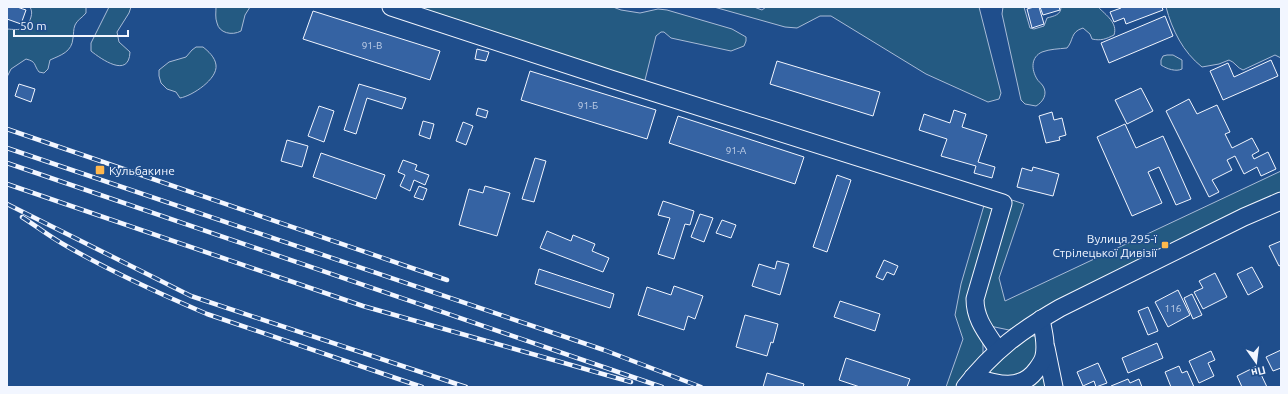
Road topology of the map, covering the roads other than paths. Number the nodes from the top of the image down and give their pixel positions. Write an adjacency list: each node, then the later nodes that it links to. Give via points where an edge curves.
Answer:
1 (391, 7): 5 (street, via 1003,203 975,299 978,318)
2 (1281, 201): 3 (street)
3 (1041, 319): 4 (street); 5 (street)
4 (1045, 341): 6 (street, via 1042,363 1032,377 1007,385); 7 (street)
5 (998, 350): 6 (street)
6 (969, 382)
7 (1054, 387)

